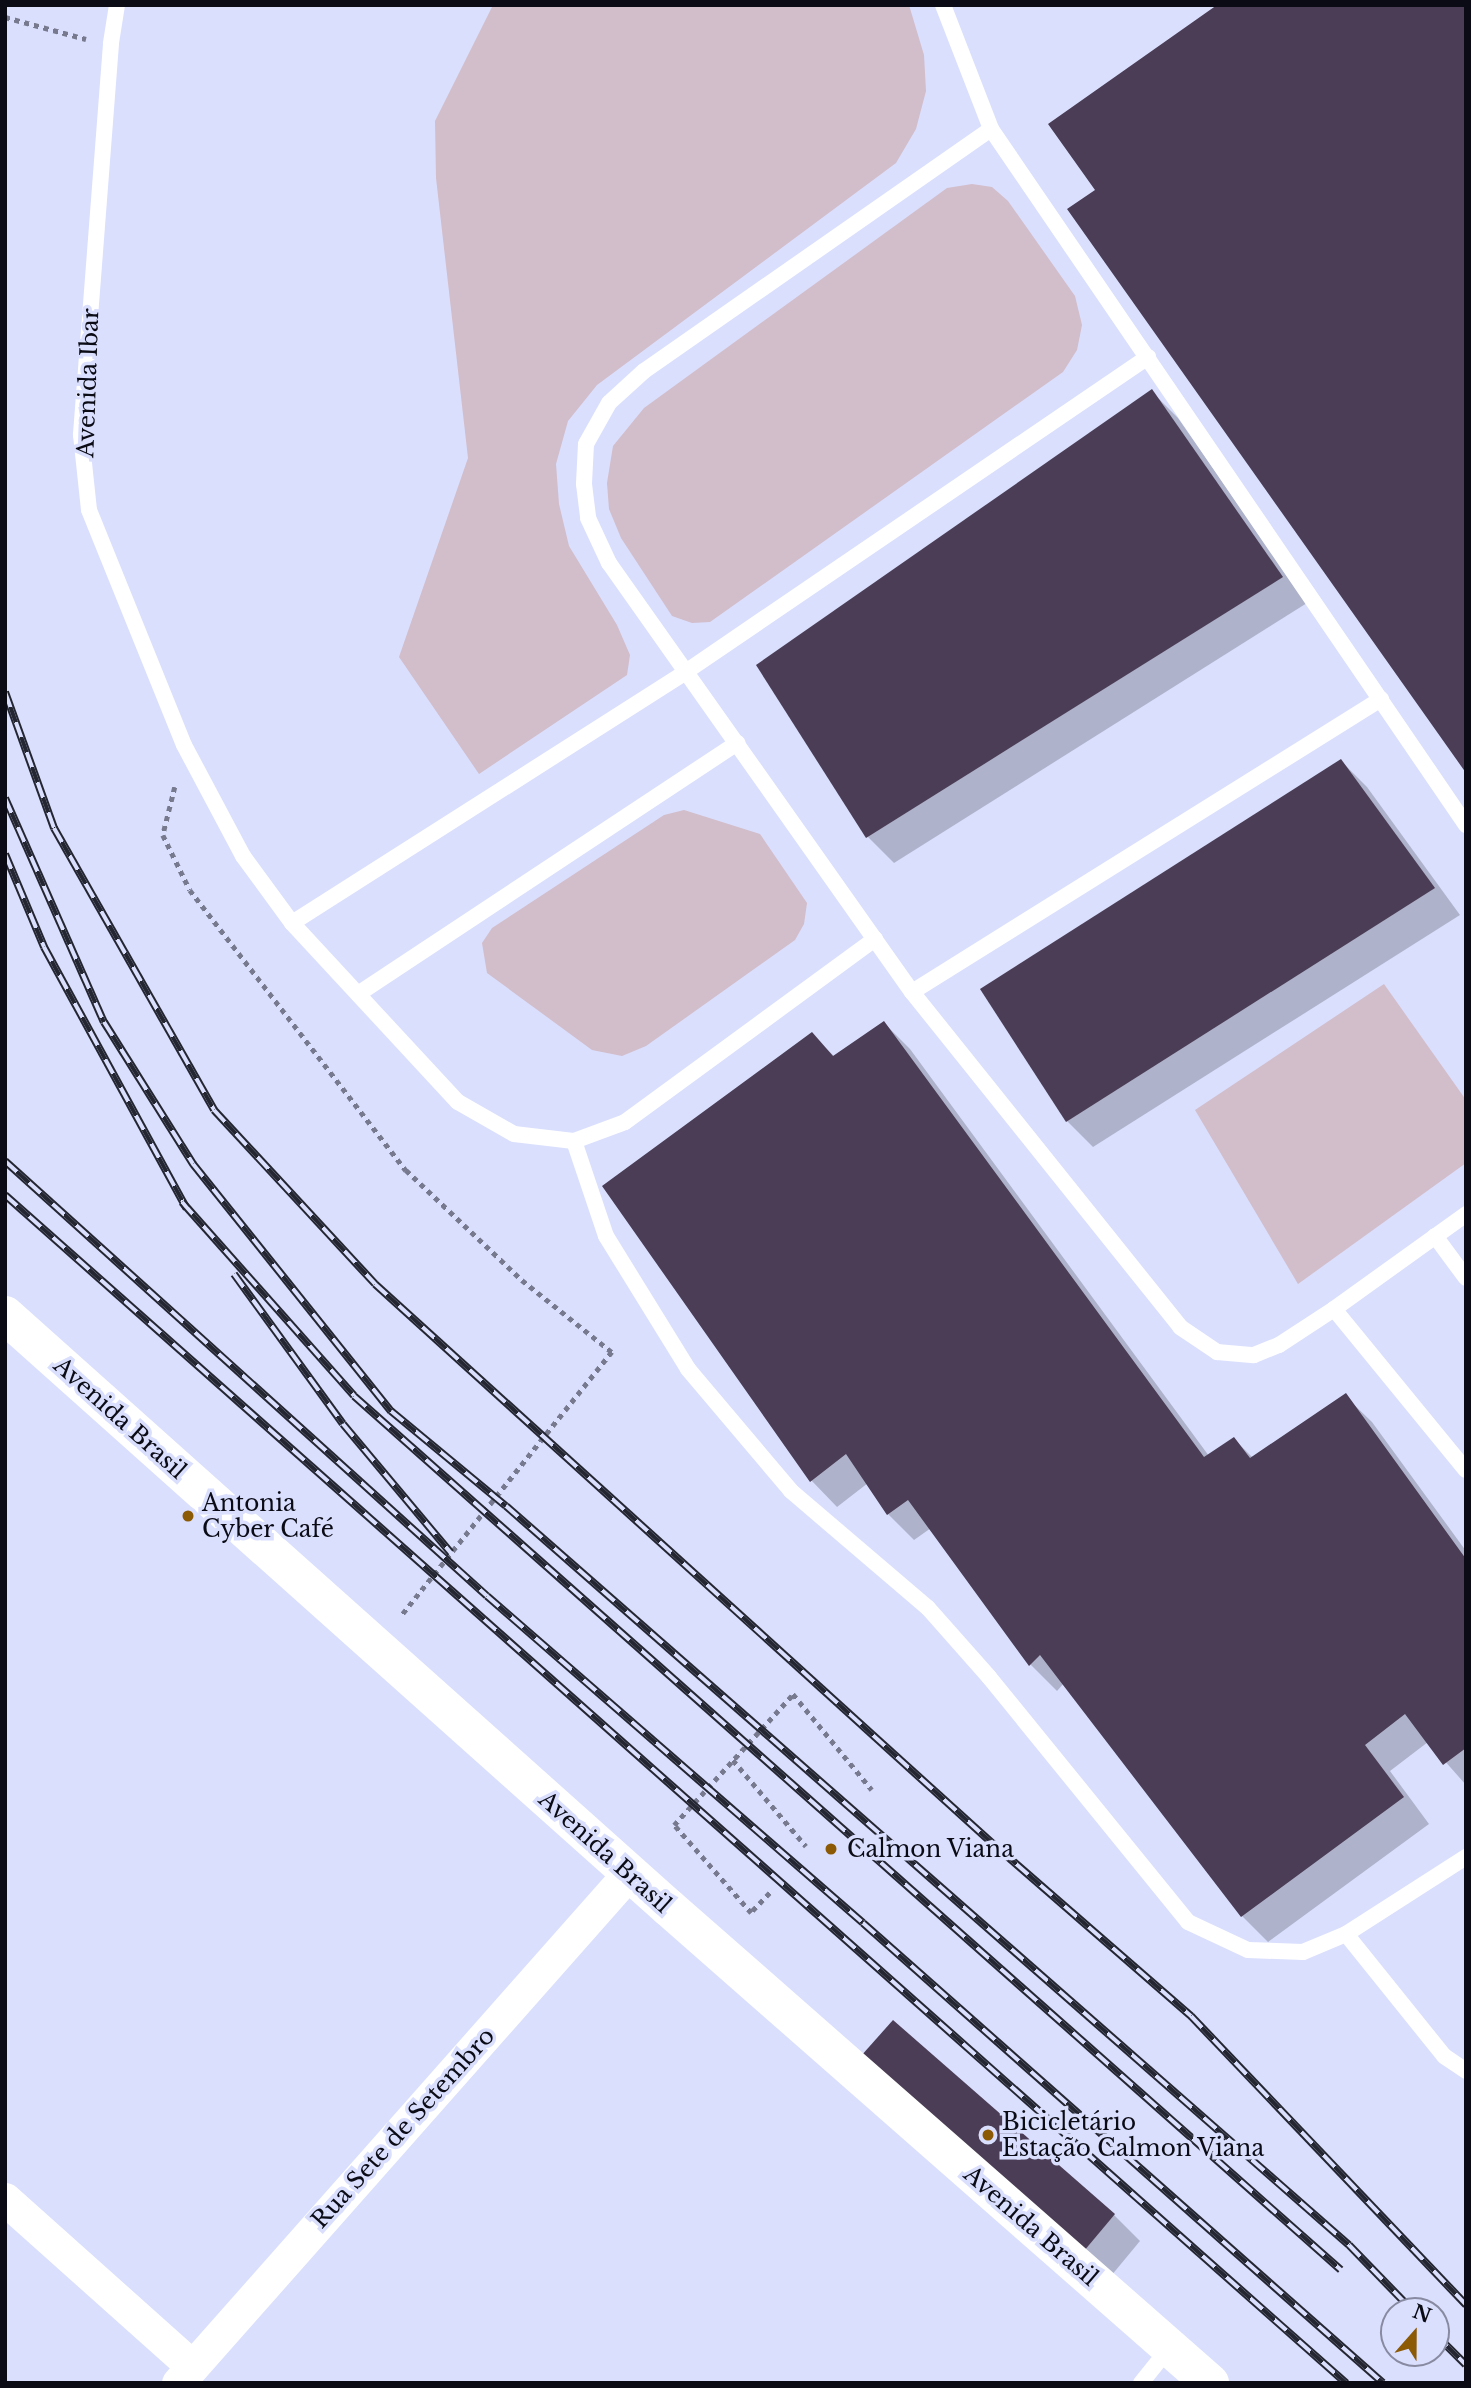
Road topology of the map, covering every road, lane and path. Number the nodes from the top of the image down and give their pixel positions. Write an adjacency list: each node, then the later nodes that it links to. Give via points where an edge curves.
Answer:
1 (117, 5): 10 (lane, Avenida Ibar, via 81,435 89,510)
2 (943, 5): 5 (lane)
3 (5, 17): 4 (path)
4 (57, 32)
5 (992, 129): 6 (lane); 7 (lane, via 644,372 609,403 591,434 585,457 588,518 609,563)
6 (1147, 357): 7 (lane); 8 (lane)
7 (687, 671): 9 (lane); 12 (lane)
8 (1381, 699): 11 (lane); 14 (lane)
9 (737, 743): 13 (lane); 15 (lane)
10 (184, 746): 12 (lane, Avenida Ibar, via 243,856); 23 (path, via 163,835 190,890 406,1170 463,1226 612,1352)
11 (1466, 825)
12 (292, 923): 15 (lane, Avenida Ibar)
13 (875, 939): 14 (lane); 16 (lane, via 625,1122)
14 (912, 992): 20 (lane, via 1180,1327 1217,1352 1254,1356)
15 (358, 994): 16 (lane, Avenida Ibar, via 458,1102 514,1134)
16 (574, 1141): 30 (lane, via 606,1236 688,1369 791,1491 928,1608 989,1676 1188,1922 1248,1950 1303,1952)
17 (1466, 1214): 18 (lane)
18 (1435, 1236): 19 (lane); 20 (lane)
19 (1466, 1278)
20 (1334, 1309): 22 (lane)
21 (5, 1315): 28 (main road, Avenida Brasil)
22 (1466, 1470)
23 (415, 1598)
24 (733, 1760): 25 (path, via 793,1694); 26 (path); 29 (path, via 674,1825 751,1913)
25 (872, 1790)
26 (806, 1846)
27 (1466, 1857): 30 (lane)
28 (629, 1873): 33 (main road, Avenida Brasil); 34 (street, Rua Sete de Setembro)
29 (771, 1893)
30 (1346, 1934): 31 (lane, via 1444,2056)
31 (1466, 2071)
32 (5, 2199): 34 (street)
33 (1169, 2348): 35 (lane); 36 (main road, Avenida Brasil)
34 (185, 2374)
35 (1141, 2383)
36 (1210, 2383)

